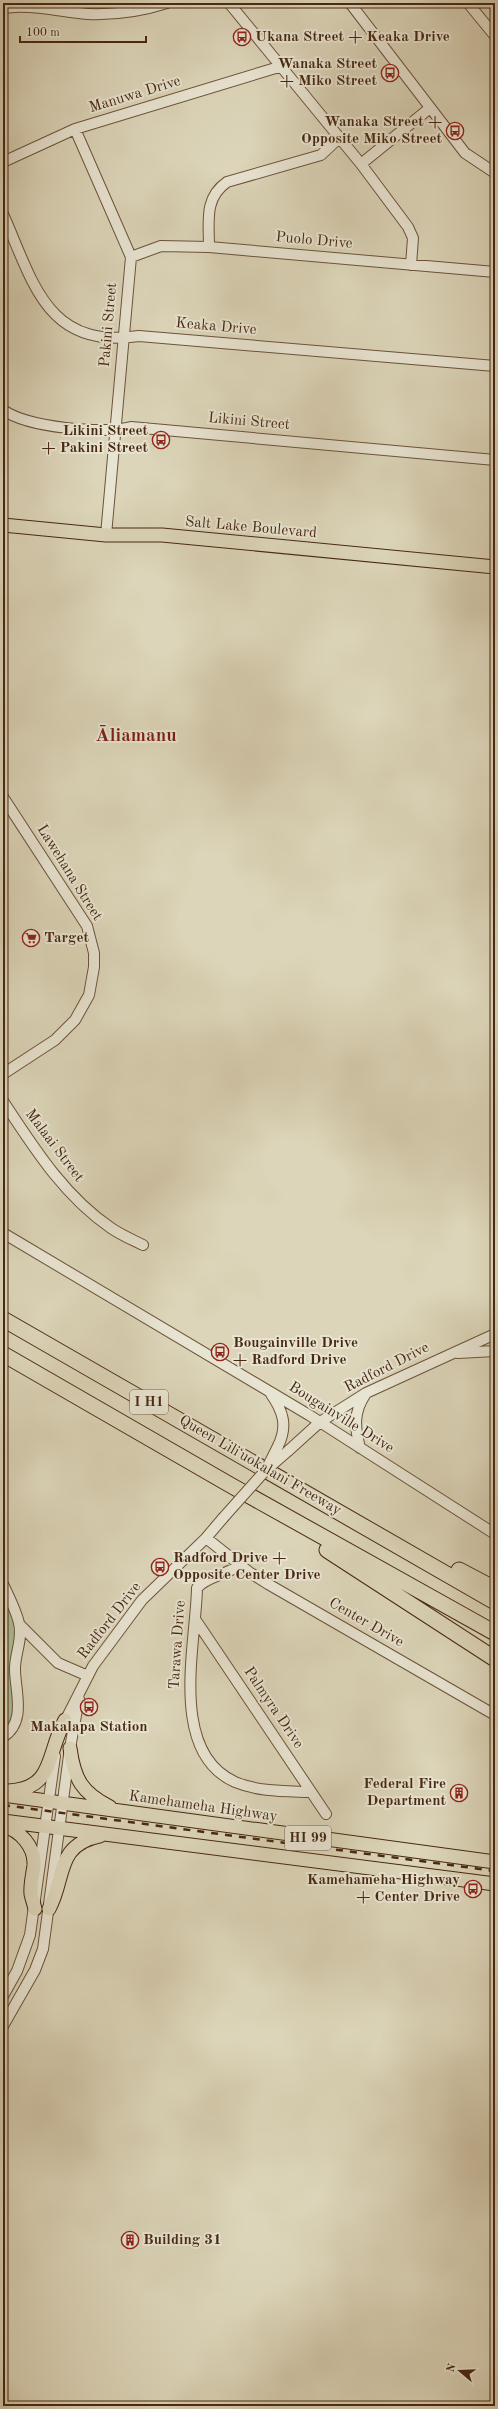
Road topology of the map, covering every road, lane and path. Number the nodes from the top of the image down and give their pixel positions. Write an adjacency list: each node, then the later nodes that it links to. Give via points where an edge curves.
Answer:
1 (167, 3): 5 (street, via 146,10 89,14 41,8)
2 (229, 3): 7 (street)
3 (350, 3): 8 (street)
4 (468, 3): 6 (street)
5 (3, 9)
6 (495, 36)
7 (279, 66): 9 (street, Manuwa Drive); 10 (street)
8 (430, 108): 12 (street); 13 (street, via 465,153)
9 (75, 129): 11 (street, Manuwa Drive); 16 (street, Pakini Street)
10 (339, 138): 12 (street); 15 (street, via 321,155 227,182 216,189 210,203)
11 (3, 162)
12 (360, 164): 17 (street, via 408,227 413,238)
13 (495, 173)
14 (3, 214): 19 (street, Keaka Drive, via 46,306 57,317 79,331)
15 (209, 247): 16 (street, Puolo Drive, via 161,246); 17 (street, Puolo Drive)
16 (131, 257): 19 (street, Pakini Street)
17 (411, 265): 18 (street, Puolo Drive)
18 (495, 272)
19 (122, 338): 20 (street, Keaka Drive, via 139,336); 22 (street, Pakini Street)
20 (495, 366)
21 (3, 410): 22 (street, Likini Street, via 32,423)
22 (116, 430): 23 (street, Likini Street, via 131,427); 25 (street, Pakini Street)
23 (495, 460)
24 (3, 525): 25 (main road, Salt Lake Boulevard)
25 (106, 535): 26 (main road, Salt Lake Boulevard, via 162,536)
26 (495, 567)
27 (3, 797): 28 (street, Lawehana Street, via 83,920 91,939 94,967 89,995 75,1020 55,1040)
28 (3, 1074)
29 (3, 1101): 31 (street, Malaai Street, via 50,1170 79,1202 111,1228)
30 (3, 1233): 37 (street, Bougainville Drive)
31 (143, 1245)
32 (3, 1319): 43 (highway, Queen Liliʻuokalani Freeway / I H1)
33 (495, 1334): 35 (street, Radford Drive)
34 (495, 1351): 35 (street)
35 (452, 1353): 38 (street, Radford Drive)
36 (3, 1354): 42 (highway, Queen Liliʻuokalani Freeway / I H1)
37 (270, 1392): 39 (street, Bougainville Drive); 41 (street, bridge, via 283,1416 283,1432)
38 (366, 1393): 39 (street, Radford Drive); 40 (street, via 359,1404 354,1428)
39 (320, 1422): 40 (street, Bougainville Drive); 41 (street, Radford Drive, bridge)
40 (360, 1448): 44 (street, Bougainville Drive)
41 (265, 1471): 45 (street, Radford Drive, bridge)
42 (232, 1486): 52 (highway, Queen Liliʻuokalani Freeway / I H1); 53 (highway)
43 (295, 1486): 48 (highway); 49 (highway, Queen Liliʻuokalani Freeway / I H1)
44 (495, 1534)
45 (206, 1538): 46 (street, Center Drive); 54 (street, Radford Drive, via 142,1600)
46 (240, 1565): 50 (street, Tarawa Drive, via 224,1575 200,1584 197,1588); 56 (street, Center Drive, via 268,1584)
47 (3, 1584): 51 (street)
48 (495, 1589)
49 (495, 1602)
50 (195, 1619): 61 (street, Palmyra Drive); 61 (street, Tarawa Drive, via 189,1695 194,1726 203,1751 220,1772 235,1781 263,1789)
51 (20, 1624): 54 (street, via 58,1662); 58 (street, via 15,1668 18,1713 12,1727)
52 (495, 1633)
53 (495, 1659)
54 (88, 1676): 55 (street, Radford Drive)
55 (80, 1693): 57 (street, Radford Drive); 59 (street, Radford Drive)
56 (495, 1715)
57 (65, 1720): 60 (main road, via 41,1780 28,1789); 63 (street, Radford Drive, via 56,1754)
58 (3, 1737)
59 (70, 1748): 64 (street, Radford Drive); 65 (main road, via 75,1774 84,1789 93,1798)
60 (3, 1791)
61 (310, 1792): 66 (street, Palmyra Drive)
62 (3, 1795): 63 (main road, Kamehameha Highway / HI 99)
63 (49, 1802): 64 (main road, Kamehameha Highway / HI 99); 69 (street, Radford Drive)
64 (63, 1804): 65 (main road, Kamehameha Highway / HI 99); 70 (street, Radford Drive)
65 (121, 1812): 72 (main road, Kamehameha Highway / HI 99)
66 (326, 1814)
67 (3, 1821): 69 (main road, HI 99)
68 (3, 1826): 74 (main road, via 20,1834 33,1853 31,1892)
69 (46, 1827): 70 (main road, HI 99); 74 (street, Radford Drive)
70 (60, 1828): 71 (main road, HI 99); 75 (street, Radford Drive)
71 (110, 1835): 73 (main road, HI 99); 75 (main road, via 85,1839 71,1852 62,1866 57,1895)
72 (495, 1862)
73 (495, 1884)
74 (35, 1909): 76 (street, Radford Drive, via 25,1953)
75 (49, 1909): 77 (street, Radford Drive, via 43,1949 35,1970)
76 (3, 1996)
77 (3, 2026)

